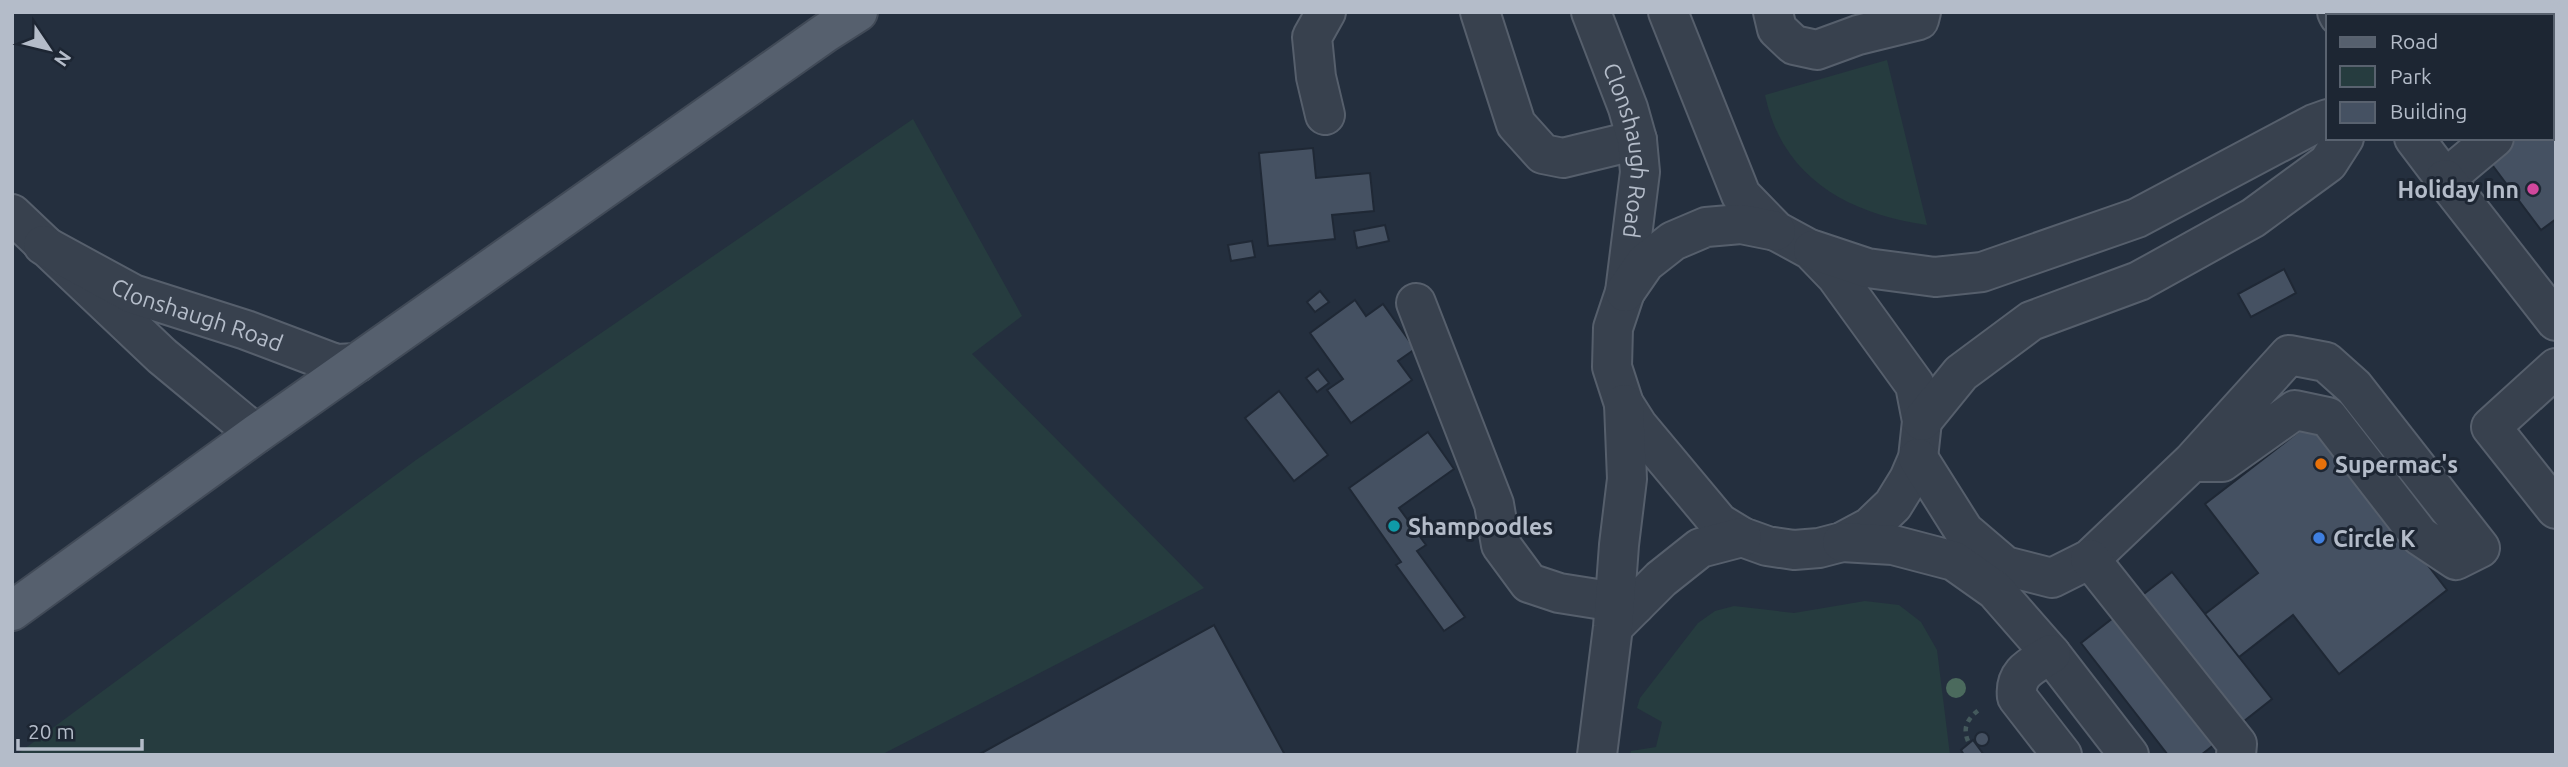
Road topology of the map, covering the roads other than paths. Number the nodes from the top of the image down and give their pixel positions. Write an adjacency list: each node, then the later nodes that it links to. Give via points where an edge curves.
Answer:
1 (858, 12): 8 (main road)
2 (1326, 12): 9 (street, via 1312,37)
3 (1480, 12): 11 (street, via 1516,124 1543,154 1563,158)
4 (1591, 12): 11 (street, Clonshaugh Road)
5 (1668, 12): 17 (street, Clonshaugh Road, via 1741,195)
6 (1773, 12): 7 (street, via 1777,29 1794,45 1817,50 1919,20)
7 (1921, 12)
8 (836, 22): 23 (main road)
9 (1325, 115)
10 (2326, 120): 19 (street, via 2137,218 1982,272 1935,277 1867,268)
11 (1637, 140): 20 (street, Clonshaugh Road, via 1640,172)
12 (2343, 140): 27 (street, via 2328,163 2253,218 2138,281 2032,321 1961,373)
13 (2416, 140): 15 (street)
14 (2492, 140): 15 (street)
15 (2445, 179): 22 (street)
16 (12, 214): 18 (street, Clonshaugh Road)
17 (1776, 231): 19 (street, Clonshaugh Road); 20 (street, Clonshaugh Road, via 1741,224 1706,228 1673,241 1645,262)
18 (43, 245): 23 (street, Clonshaugh Road, via 133,294 336,364); 26 (street, Clonshaugh Road, via 162,356)
19 (1811, 250): 27 (street, Clonshaugh Road, via 1836,276 1915,385)
20 (1625, 292): 25 (street, Clonshaugh Road, via 1613,328 1612,367)
21 (1416, 303): 34 (street, via 1494,503 1500,545 1529,583)
22 (2556, 321)
23 (357, 363): 26 (main road)
24 (2556, 368): 29 (street, via 2491,427)
25 (1624, 404): 30 (street, Clonshaugh Road, via 1719,523); 34 (street, Clonshaugh Road, via 1627,479 1619,545)
26 (256, 434): 33 (main road)
27 (1920, 440): 31 (street, Clonshaugh Road, via 1909,479 1893,505 1870,527); 32 (street, via 1964,531 2006,566 2052,578)
28 (2192, 462): 28 (street, via 2289,355 2326,362 2354,387 2480,548 2456,560 2420,536 2328,417 2295,410 2222,462); 32 (street)
29 (2556, 509)
30 (1742, 537): 31 (street, Clonshaugh Road, via 1794,550); 34 (street, via 1700,548)
31 (1842, 541): 35 (street, via 1893,545 1954,561 1996,590)
32 (2090, 559): 39 (street, via 2237,744)
33 (12, 611)
34 (1621, 611): 36 (street, Clonshaugh Road)
35 (2050, 654): 37 (street, via 2020,675 2017,697); 38 (street)
36 (1597, 755)
37 (2062, 755)
38 (2129, 755)
39 (2236, 755)

